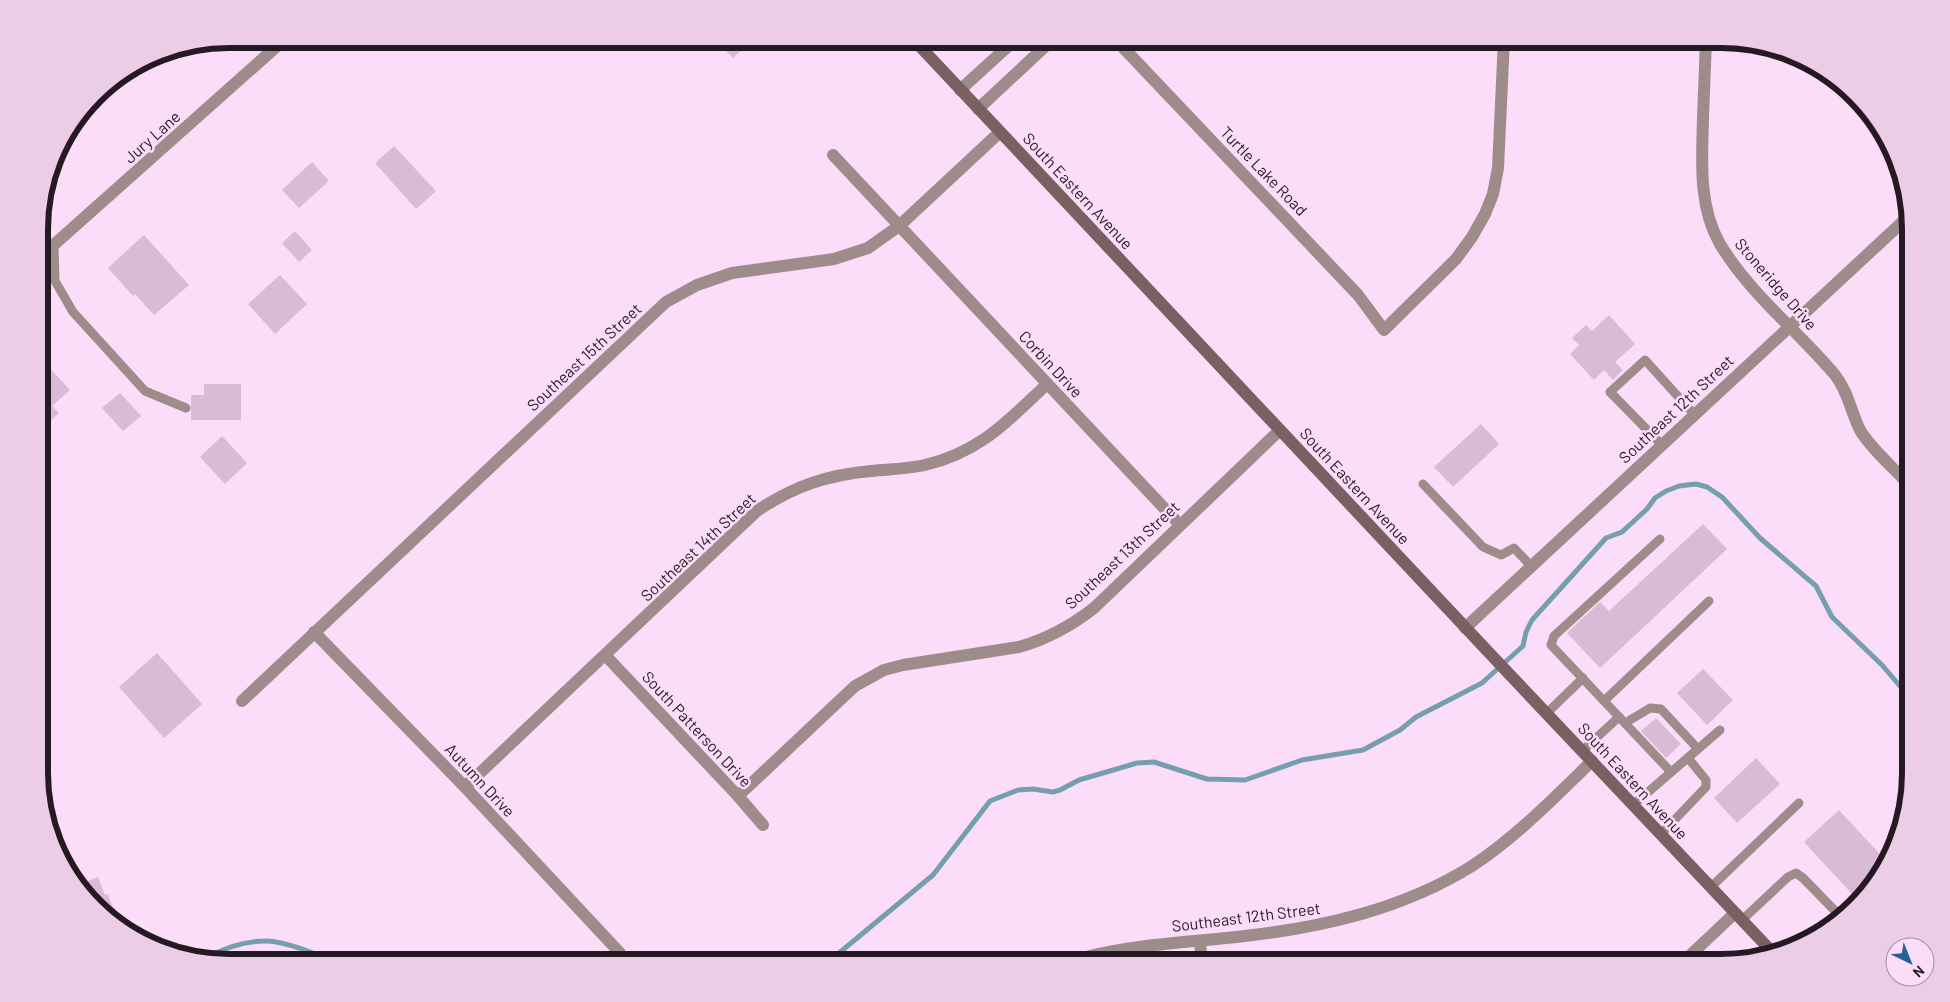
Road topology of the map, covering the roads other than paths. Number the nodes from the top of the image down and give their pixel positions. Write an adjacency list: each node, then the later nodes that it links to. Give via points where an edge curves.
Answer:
1 (274, 48): 14 (street, Jury Lane)
2 (921, 48): 8 (main road, South Eastern Avenue)
3 (1006, 48): 8 (street)
4 (1043, 48): 9 (street)
5 (1125, 48): 6 (street, Turtle Lake Road, via 1358,295 1384,330 1456,259 1485,214 1498,168)
6 (1504, 48)
7 (1706, 48): 16 (street, Stoneridge Drive, via 1702,153 1704,201 1720,243 1736,267)
8 (960, 90): 9 (main road, South Eastern Avenue)
9 (978, 109): 10 (main road, South Eastern Avenue)
10 (1000, 132): 13 (street, Southeast 15th Street); 20 (main road, South Eastern Avenue)
11 (833, 155): 13 (street, Corbin Drive)
12 (1902, 222): 16 (street, Southeast 12th Street)
13 (899, 226): 17 (street, Corbin Drive); 29 (street, Southeast 15th Street, via 868,248 855,253 834,259 732,273 696,285 666,302)
14 (54, 245): 15 (street, Jury Lane); 18 (lane, via 55,282 73,312 145,391)
15 (48, 250)
16 (1789, 327): 19 (street, Southeast 12th Street); 22 (street, Stoneridge Drive, via 1835,376 1848,398 1860,430)
17 (1047, 384): 24 (street, Corbin Drive); 30 (street, Southeast 14th Street, via 985,440 968,450 923,466 828,477 772,501 744,522)
18 (186, 408)
19 (1694, 414): 21 (street, Southeast 12th Street); 21 (lane, via 1644,360 1610,392)
20 (1280, 430): 24 (street, Southeast 13th Street); 28 (main road, South Eastern Avenue)
21 (1661, 444): 26 (street, Southeast 12th Street)
22 (1902, 477)
23 (1423, 484): 26 (lane, via 1483,548 1502,554 1514,548)
24 (1180, 524): 43 (street, Southeast 13th Street, via 1094,608 1055,634 1019,647 903,665 868,678 841,698)
25 (1660, 539): 31 (lane, via 1554,636 1551,645)
26 (1531, 566): 28 (street, Southeast 12th Street)
27 (1709, 601): 33 (lane)
28 (1465, 628): 34 (main road, South Eastern Avenue)
29 (314, 632): 32 (street, Southeast 15th Street); 42 (street, Autumn Drive)
30 (606, 656): 42 (street, Southeast 14th Street); 43 (street, South Patterson Drive)
31 (1583, 678): 33 (lane); 34 (lane)
32 (242, 701)
33 (1604, 701): 35 (lane)
34 (1546, 714): 38 (main road, South Eastern Avenue)
35 (1622, 720): 37 (lane, via 1650,708 1661,709); 38 (lane); 41 (lane)
36 (1720, 730): 37 (lane)
37 (1698, 749): 39 (lane)
38 (1582, 751): 40 (main road, South Eastern Avenue)
39 (1688, 758): 41 (lane); 47 (lane, via 1706,780 1706,787)
40 (1592, 761): 45 (main road, South Eastern Avenue); 51 (street, Southeast 12th Street, via 1497,848 1472,866 1407,899 1325,924)
41 (1671, 772): 45 (lane)
42 (466, 787): 53 (street, Autumn Drive)
43 (738, 796): 46 (street, South Patterson Drive)
44 (1800, 803): 48 (lane)
45 (1633, 805): 47 (main road, South Eastern Avenue)
46 (762, 825)
47 (1661, 834): 48 (main road, South Eastern Avenue)
48 (1711, 887): 50 (main road, South Eastern Avenue)
49 (1837, 913): 50 (lane, via 1796,873)
50 (1739, 916): 52 (main road, South Eastern Avenue); 56 (street)
51 (1200, 941): 54 (street, Southeast 12th Street); 55 (street)
52 (1768, 948)
53 (620, 953)
54 (1099, 954)
55 (1201, 954)
56 (1693, 954)

